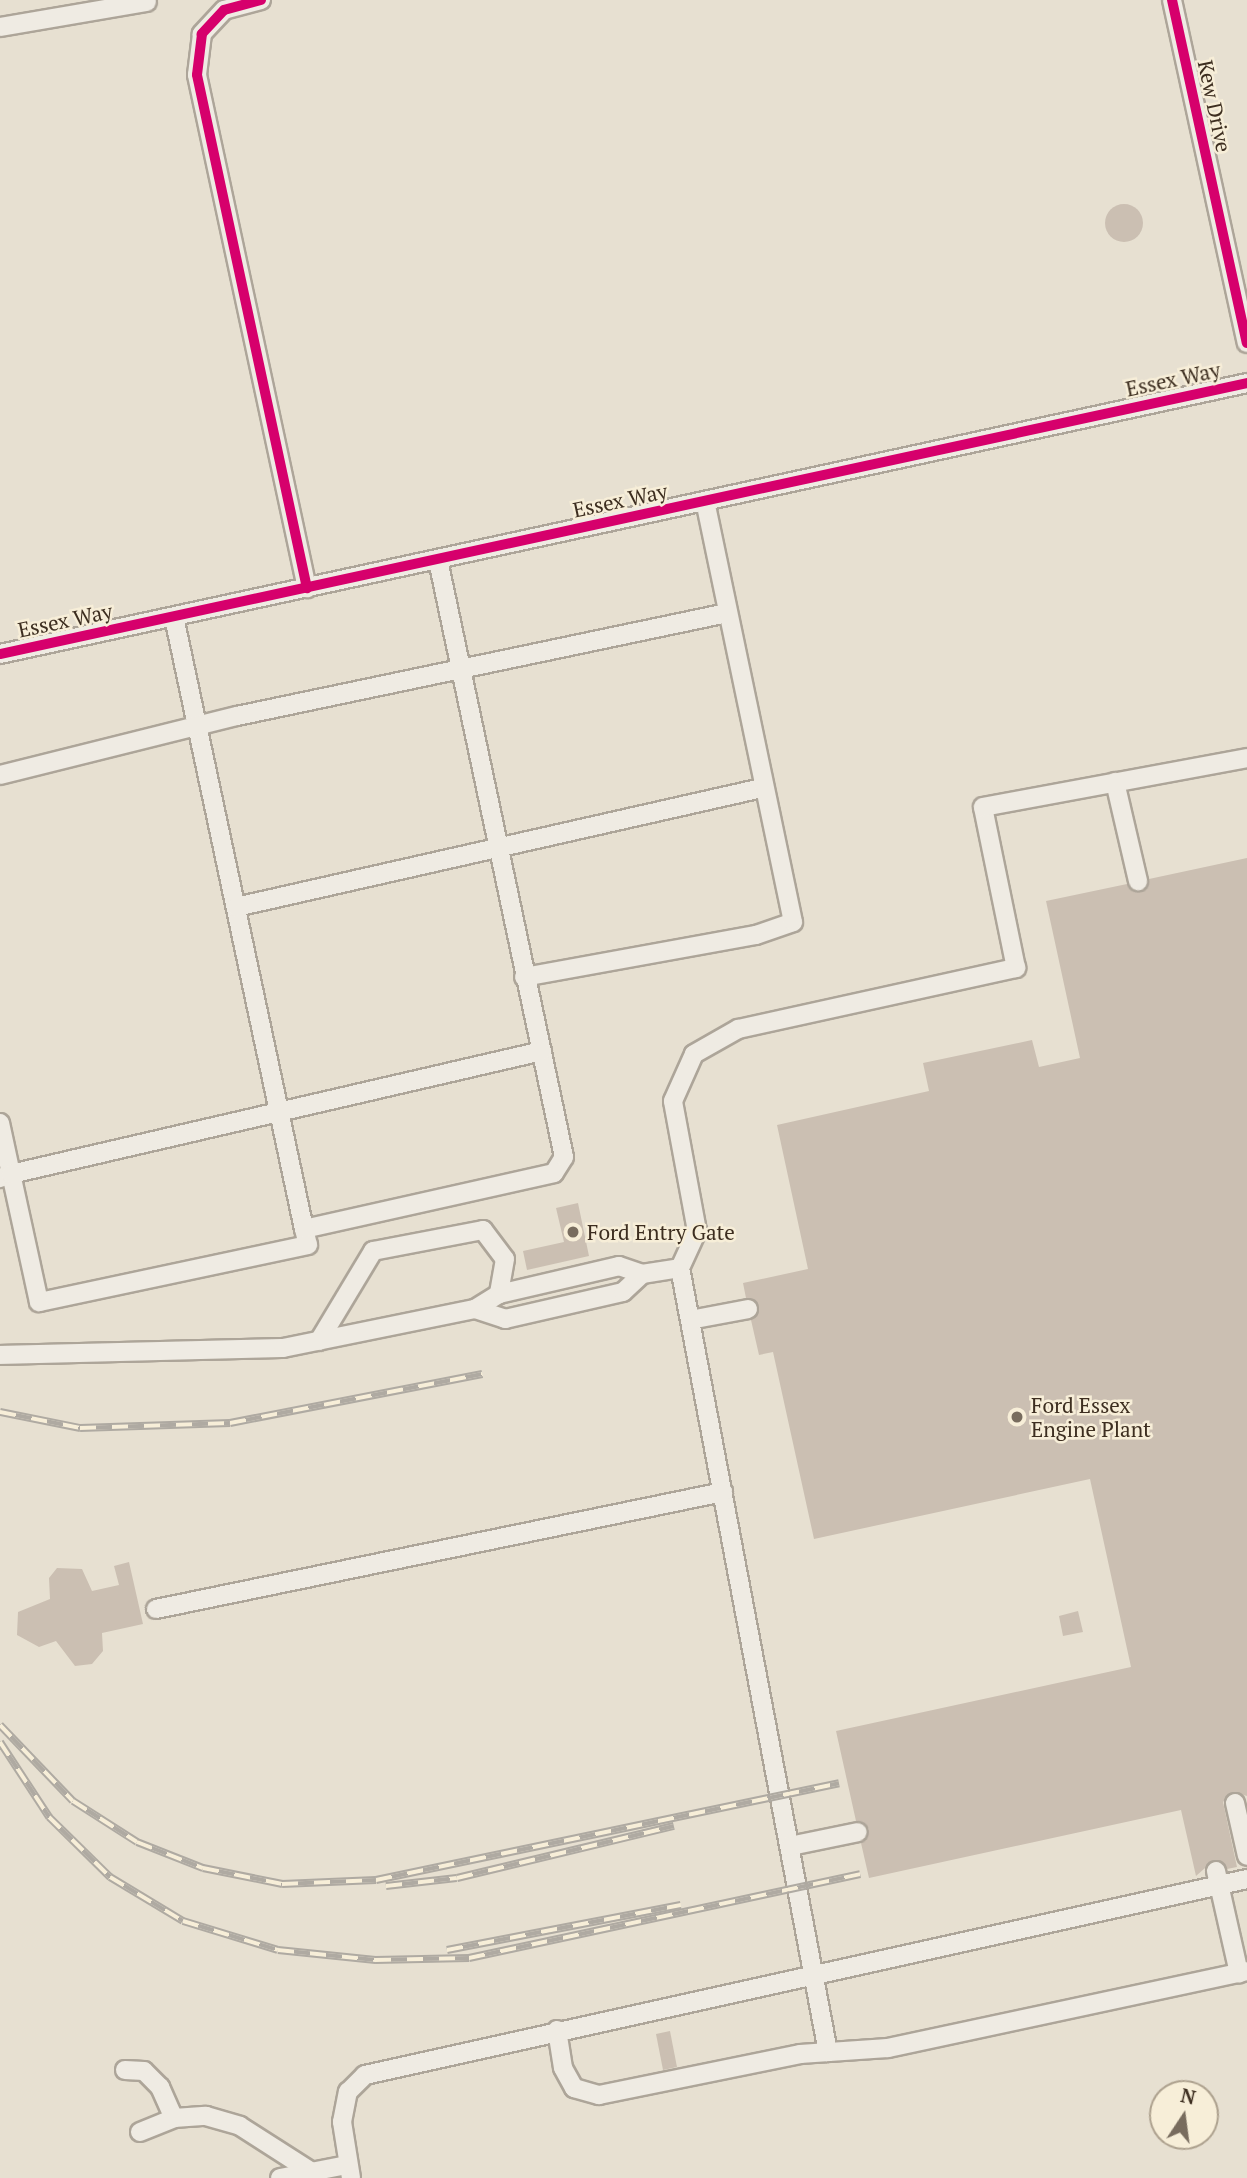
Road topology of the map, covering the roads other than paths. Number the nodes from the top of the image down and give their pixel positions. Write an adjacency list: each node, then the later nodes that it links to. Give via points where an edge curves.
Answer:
1 (261, 0): 9 (street, via 224,10 202,34 197,75)
2 (1172, 0): 5 (street, Kew Drive)
3 (147, 2): 4 (street)
4 (0, 27)
5 (1247, 342)
6 (1247, 383): 7 (street, Essex Way)
7 (705, 501): 8 (street, Essex Way); 10 (street)
8 (439, 560): 9 (street, Essex Way); 13 (street)
9 (307, 588): 11 (street, Essex Way)
10 (727, 613): 13 (street); 18 (street)
11 (174, 617): 12 (street, Essex Way); 14 (street)
12 (0, 654)
13 (461, 668): 14 (street); 19 (street)
14 (196, 726): 16 (street); 21 (street)
15 (1247, 758): 17 (street)
16 (0, 775)
17 (1115, 782): 20 (street); 28 (street, via 983,807 1016,968 738,1029 694,1054 673,1101 697,1231)
18 (762, 788): 19 (street); 22 (street, via 793,922 756,935)
19 (499, 847): 21 (street); 22 (street)
20 (1138, 881)
21 (236, 907): 24 (street)
22 (524, 977): 23 (street)
23 (542, 1051): 24 (street); 27 (street, via 564,1157 554,1173)
24 (280, 1112): 26 (street); 27 (street)
25 (0, 1123): 26 (street)
26 (5, 1176): 27 (street, via 39,1303 308,1245)
27 (304, 1229)
28 (680, 1268): 29 (street); 33 (street)
29 (642, 1274): 30 (street, via 619,1266); 31 (street, via 623,1292 505,1319)
30 (499, 1294): 31 (street); 34 (street, via 505,1259 483,1230 373,1251)
31 (475, 1309): 34 (street)
32 (748, 1309): 33 (street)
33 (690, 1321): 36 (street)
34 (319, 1341): 35 (street, via 200,1354)
35 (0, 1355)
36 (723, 1492): 37 (street); 40 (street)
37 (156, 1609)
38 (1235, 1803): 41 (street)
39 (858, 1832): 40 (street)
40 (790, 1846): 45 (street)
41 (1247, 1856)
42 (1218, 1878): 43 (street); 44 (street); 45 (street)
43 (1247, 1879)
44 (1243, 1972): 47 (street, via 888,2048)
45 (814, 1974): 46 (street); 47 (street)
46 (556, 2030): 47 (street, via 562,2068 574,2088 599,2095); 52 (street, via 365,2075 348,2092 344,2112)
47 (828, 2052)
48 (125, 2070): 49 (street, via 144,2071 160,2087)
49 (174, 2118): 50 (street); 51 (street, via 206,2116 240,2126)
50 (140, 2132)
51 (312, 2172): 52 (street); 53 (street)
52 (349, 2172)
53 (281, 2178)

